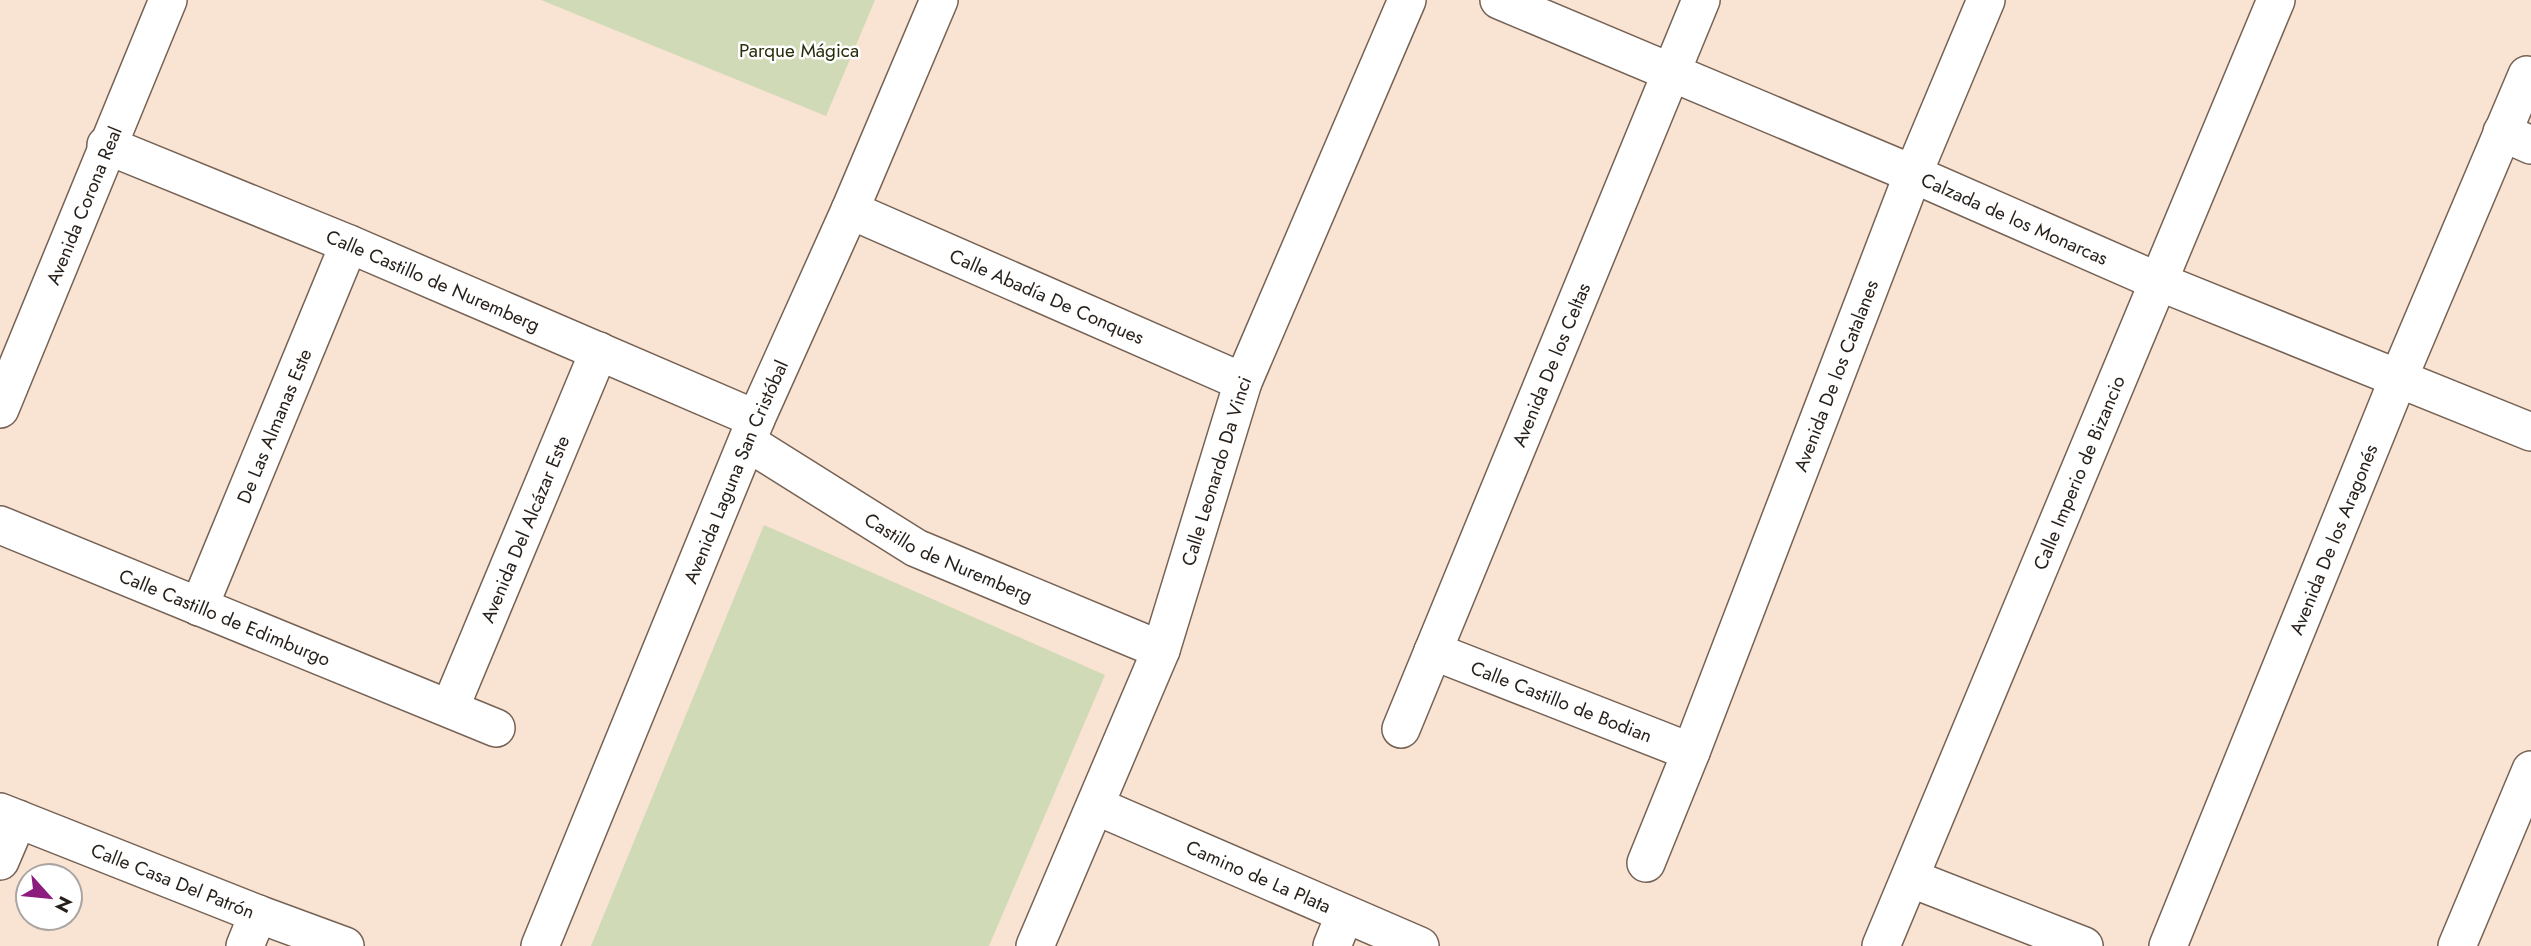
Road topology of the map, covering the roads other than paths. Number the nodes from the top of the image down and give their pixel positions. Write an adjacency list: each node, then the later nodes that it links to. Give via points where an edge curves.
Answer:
1 (168, 0): 11 (street, Avenida Corona Real)
2 (940, 0): 13 (street, Avenida Laguna San Cristóbal)
3 (1407, 0): 18 (street, Calle Leonardo Da Vinci)
4 (1499, 0): 8 (street, Calzada de los Monarcas)
5 (1701, 0): 8 (street, Avenida De los Celtas)
6 (1986, 0): 12 (street, Avenida De los Catalanes)
7 (2276, 0): 15 (street, Calle Imperio de Bizancio)
8 (1672, 73): 12 (street, Calzada de los Monarcas); 25 (street, Avenida De los Celtas)
9 (2526, 75): 10 (street, Avenida De los Aragonés)
10 (2517, 138): 17 (street, Avenida De los Aragonés)
11 (106, 145): 14 (street, Calle Castillo de Nuremberg); 19 (street, Avenida Corona Real)
12 (1913, 174): 15 (street, Calzada de los Monarcas); 29 (street, Avenida De los Catalanes)
13 (850, 210): 18 (street, Calle Abadía De Conques); 20 (street, Avenida Laguna San Cristóbal)
14 (349, 244): 16 (street, Calle Castillo de Nuremberg); 23 (street, De Las Almanas Este)
15 (2157, 281): 17 (street, Calzada de los Monarcas); 36 (street, Calle Imperio de Bizancio)
16 (599, 351): 20 (street, Calle Castillo de Nuremberg); 26 (street, Avenida Del Alcázar Este)
17 (2399, 377): 21 (street, Calzada de los Monarcas); 45 (street, Avenida De los Aragonés)
18 (1244, 383): 24 (street, Calle Leonardo Da Vinci)
19 (0, 409)
20 (752, 430): 24 (street, Castillo de Nuremberg, via 916,548); 40 (street, Avenida Laguna San Cristóbal)
21 (2531, 432)
22 (0, 525): 23 (street, Calle Castillo de Edimburgo)
23 (199, 607): 26 (street, Calle Castillo de Edimburgo)
24 (1161, 650): 31 (street, Calle Leonardo Da Vinci)
25 (1433, 651): 28 (street, Avenida De los Celtas); 29 (street, Calle Castillo de Bodian)
26 (450, 708): 27 (street, Calle Castillo de Edimburgo)
27 (496, 728)
28 (1401, 729)
29 (1691, 752): 35 (street, Avenida De los Catalanes)
30 (2531, 770): 33 (street)
31 (1096, 806): 38 (street, Camino de La Plata); 41 (street, Calle Leonardo Da Vinci)
32 (9, 816): 34 (street); 37 (street, Calle Casa Del Patrón)
33 (2517, 846): 46 (street)
34 (0, 861)
35 (1646, 863)
36 (1910, 878): 43 (street, Calle Imperio de Bizancio); 44 (street)
37 (251, 930): 39 (street, Calle Casa Del Patrón)
38 (1338, 930): 42 (street, Camino de La Plata)
39 (345, 946)
40 (540, 946)
41 (1035, 946)
42 (1420, 946)
43 (1881, 946)
44 (2084, 946)
45 (2168, 946)
46 (2456, 946)

